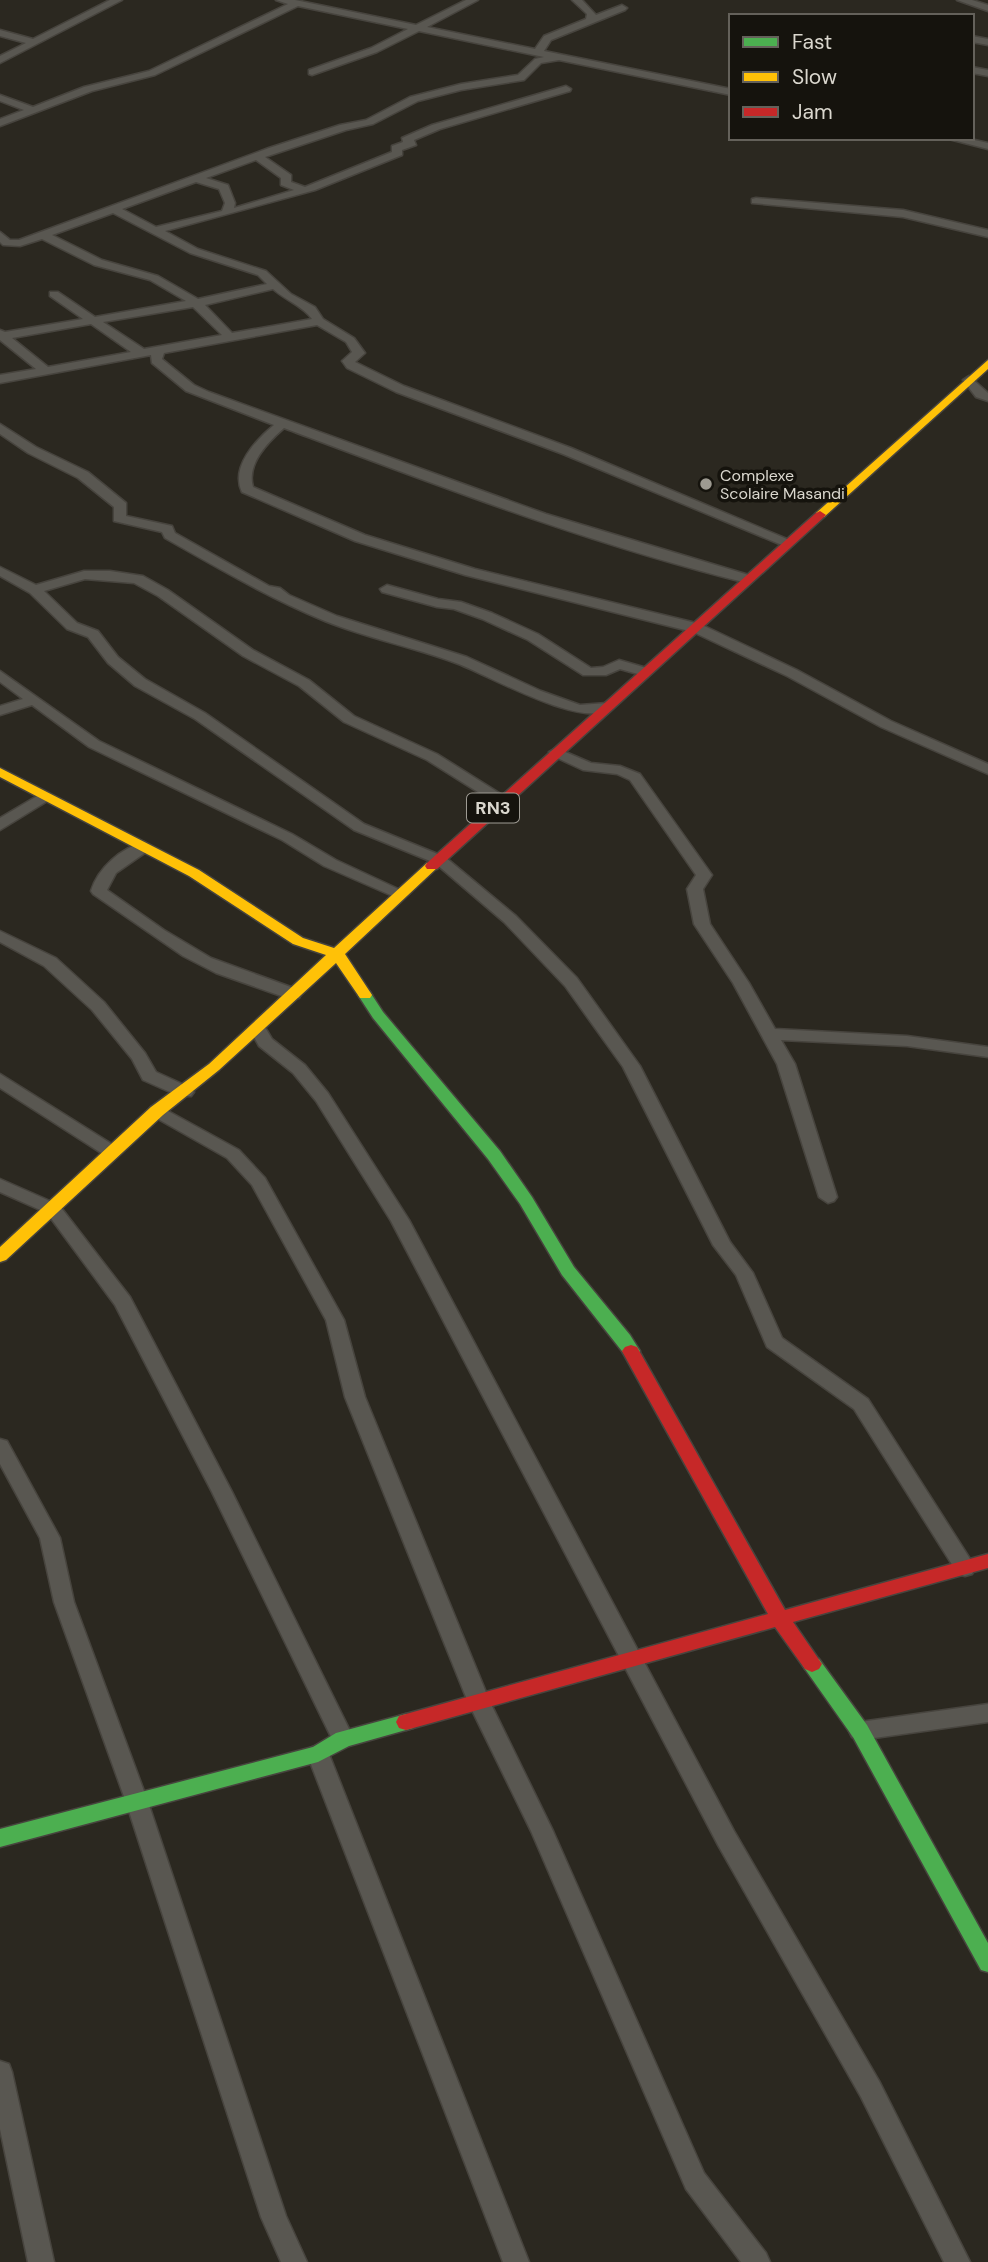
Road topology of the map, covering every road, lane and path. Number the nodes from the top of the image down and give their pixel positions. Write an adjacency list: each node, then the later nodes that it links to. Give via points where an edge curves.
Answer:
1 (117, 0): 14 (street)
2 (281, 0): 7 (street)
3 (330, 0): 8 (street)
4 (473, 0): 12 (street)
5 (578, 0): 11 (street, via 592,13)
6 (962, 0): 10 (street)
7 (296, 4): 8 (street); 22 (street, via 152,73 88,89)
8 (317, 7): 12 (street)
9 (622, 8): 11 (street)
10 (988, 8)
11 (590, 20): 15 (street, via 547,38)
12 (418, 27): 15 (street); 18 (street, via 374,50)
13 (0, 33): 14 (street)
14 (33, 42): 17 (street)
15 (540, 51): 16 (street)
16 (563, 56): 20 (street); 26 (street, via 538,61 521,78 414,99 369,122)
17 (0, 60)
18 (312, 72)
19 (566, 89): 28 (street, via 436,127 405,139 412,143 396,148 398,153 367,169)
20 (729, 92)
21 (0, 98): 22 (street)
22 (36, 111): 23 (street)
23 (0, 123)
24 (960, 140): 25 (street)
25 (988, 146)
26 (257, 156): 27 (street); 28 (street, via 287,177 285,183 290,187)
27 (195, 178): 30 (street); 31 (street, via 224,187 230,203)
28 (301, 190): 31 (street)
29 (757, 201): 33 (street, via 911,215)
30 (114, 209): 32 (street); 35 (street)
31 (227, 211): 32 (street)
32 (157, 230): 38 (street, via 194,251 262,273)
33 (988, 234)
34 (0, 235): 36 (street, via 7,243)
35 (43, 235): 36 (street); 40 (street, via 92,260 154,278)
36 (20, 243): 37 (street)
37 (0, 252)
38 (277, 285): 40 (street); 42 (street, via 311,309)
39 (54, 294): 41 (street)
40 (193, 302): 41 (street); 44 (street)
41 (96, 320): 43 (street); 46 (street)
42 (319, 321): 44 (street); 54 (street, via 359,349 348,361 351,365 400,389 567,451)
43 (1, 335): 48 (street)
44 (230, 338): 45 (street)
45 (158, 352): 46 (street); 52 (street, via 156,360 190,388)
46 (143, 354): 48 (street)
47 (988, 363): 50 (main road, RN3)
48 (45, 370): 49 (street)
49 (0, 379)
50 (969, 380): 51 (street); 54 (main road, RN3)
51 (988, 397)
52 (282, 424): 56 (street, via 455,489 683,563); 59 (street, via 256,451 246,474 247,489 360,537 470,572)
53 (0, 428): 64 (street, via 83,475 121,506 119,518 135,526 167,529 243,579 332,619 462,660)
54 (787, 542): 56 (main road, RN3)
55 (0, 571): 58 (street)
56 (747, 579): 59 (main road, RN3)
57 (387, 589): 60 (street, via 487,616 533,637 588,672 606,671 619,664)
58 (35, 590): 71 (street, via 84,575 138,579 248,653 304,683 349,719 432,757); 74 (street, via 72,626 93,634 102,649 127,671 176,705 210,722 359,827)
59 (695, 627): 60 (main road, RN3); 68 (street)
60 (645, 672): 63 (main road, RN3)
61 (0, 675): 62 (street)
62 (33, 700): 65 (street); 75 (street, via 94,744)
63 (607, 707): 64 (street); 66 (main road, RN3)
64 (579, 709): 66 (street)
65 (0, 711)
66 (591, 722): 67 (main road, RN3)
67 (556, 752): 71 (main road, RN3); 81 (street, via 588,767 620,770 635,777 704,875 695,889 702,924)
68 (988, 770)
69 (0, 772): 70 (main road)
70 (44, 797): 72 (street); 73 (main road)
71 (502, 800): 74 (main road, RN3)
72 (0, 825)
73 (144, 847): 77 (main road, via 197,875 306,946); 80 (street, via 101,878 99,891 173,945 221,969)
74 (440, 860): 75 (main road, RN3); 95 (street, via 510,919 571,982 631,1066 722,1245 744,1273 774,1342 861,1404)
75 (401, 894): 77 (main road, RN3)
76 (0, 936): 86 (street, via 50,962 98,1006 149,1076)
77 (337, 954): 78 (main road, RN3); 79 (main road)
78 (323, 967): 79 (street); 80 (main road, RN3)
79 (349, 971): 96 (main road, via 377,1015 494,1155 568,1271 624,1339)
80 (293, 995): 82 (main road, RN3)
81 (769, 1034): 84 (street, via 842,1035); 90 (street, via 786,1064)
82 (261, 1035): 83 (street); 97 (street, via 322,1097 400,1220)
83 (243, 1041): 86 (main road)
84 (988, 1052)
85 (0, 1080): 88 (street)
86 (185, 1092): 87 (main road)
87 (157, 1111): 88 (main road); 98 (street, via 233,1154 259,1182 335,1320 355,1397)
88 (112, 1152): 91 (main road)
89 (0, 1185): 91 (street)
90 (828, 1197)
91 (53, 1209): 92 (main road); 101 (street, via 123,1302)
92 (0, 1256)
93 (0, 1446): 103 (street, via 50,1538 64,1602)
94 (988, 1560): 95 (main road)
95 (965, 1567): 96 (main road)
96 (780, 1619): 97 (main road); 100 (main road)
97 (634, 1659): 98 (main road); 111 (street, via 770,1917 870,2089)
98 (479, 1702): 101 (main road); 110 (street, via 542,1830 695,2181)
99 (988, 1713): 100 (street)
100 (860, 1731): 105 (main road)
101 (343, 1739): 102 (main road)
102 (318, 1754): 103 (main road); 109 (street)
103 (137, 1802): 104 (main road); 108 (street, via 274,2217)
104 (0, 1838)
105 (988, 1963)
106 (0, 2072): 107 (street)
107 (41, 2262)
108 (294, 2262)
109 (516, 2262)
110 (757, 2262)
111 (957, 2262)

